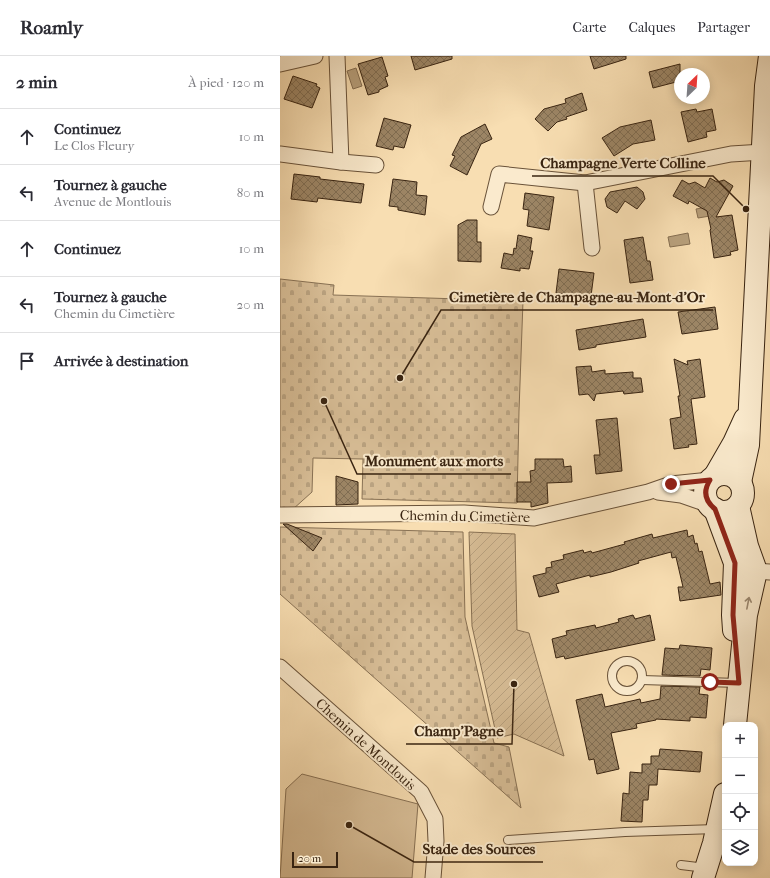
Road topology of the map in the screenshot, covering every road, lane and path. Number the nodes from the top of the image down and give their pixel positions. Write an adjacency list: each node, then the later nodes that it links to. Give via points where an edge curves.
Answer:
1 (315, 56): 3 (street)
2 (337, 56): 7 (street)
3 (280, 64)
4 (769, 67): 5 (street)
5 (763, 152): 9 (street, via 731,154); 10 (street)
6 (280, 154): 7 (street)
7 (341, 162): 8 (street)
8 (376, 165)
9 (585, 183): 11 (street, via 499,174); 12 (street)
10 (766, 185): 13 (street)
11 (491, 207)
12 (592, 248)
13 (750, 409): 14 (street); 15 (street, via 748,445)
14 (713, 478): 15 (street, via 720,474 731,475); 16 (street, Chemin du Cimetière, via 671,484); 18 (street, via 707,485 705,496)
15 (740, 482): 17 (street, via 743,494)
16 (648, 492): 18 (street, Chemin du Cimetière, via 681,495); 19 (street, Chemin du Cimetière, via 534,518 464,513)
17 (738, 506): 18 (street, via 727,511); 21 (street, via 747,546)
18 (713, 507): 20 (street)
19 (280, 515)
20 (735, 563): 21 (street); 24 (street, via 733,615)
21 (763, 572): 24 (street, one-way to 21, via 746,615)
22 (280, 667): 31 (street, Chemin de Montlouis, via 421,792 435,818)
23 (642, 680): 24 (lane)
24 (739, 683): 25 (street)
25 (735, 722)
26 (722, 807): 27 (street)
27 (717, 829): 28 (lane); 30 (street)
28 (508, 840)
29 (680, 866): 30 (lane)
30 (705, 873)
31 (433, 878)

